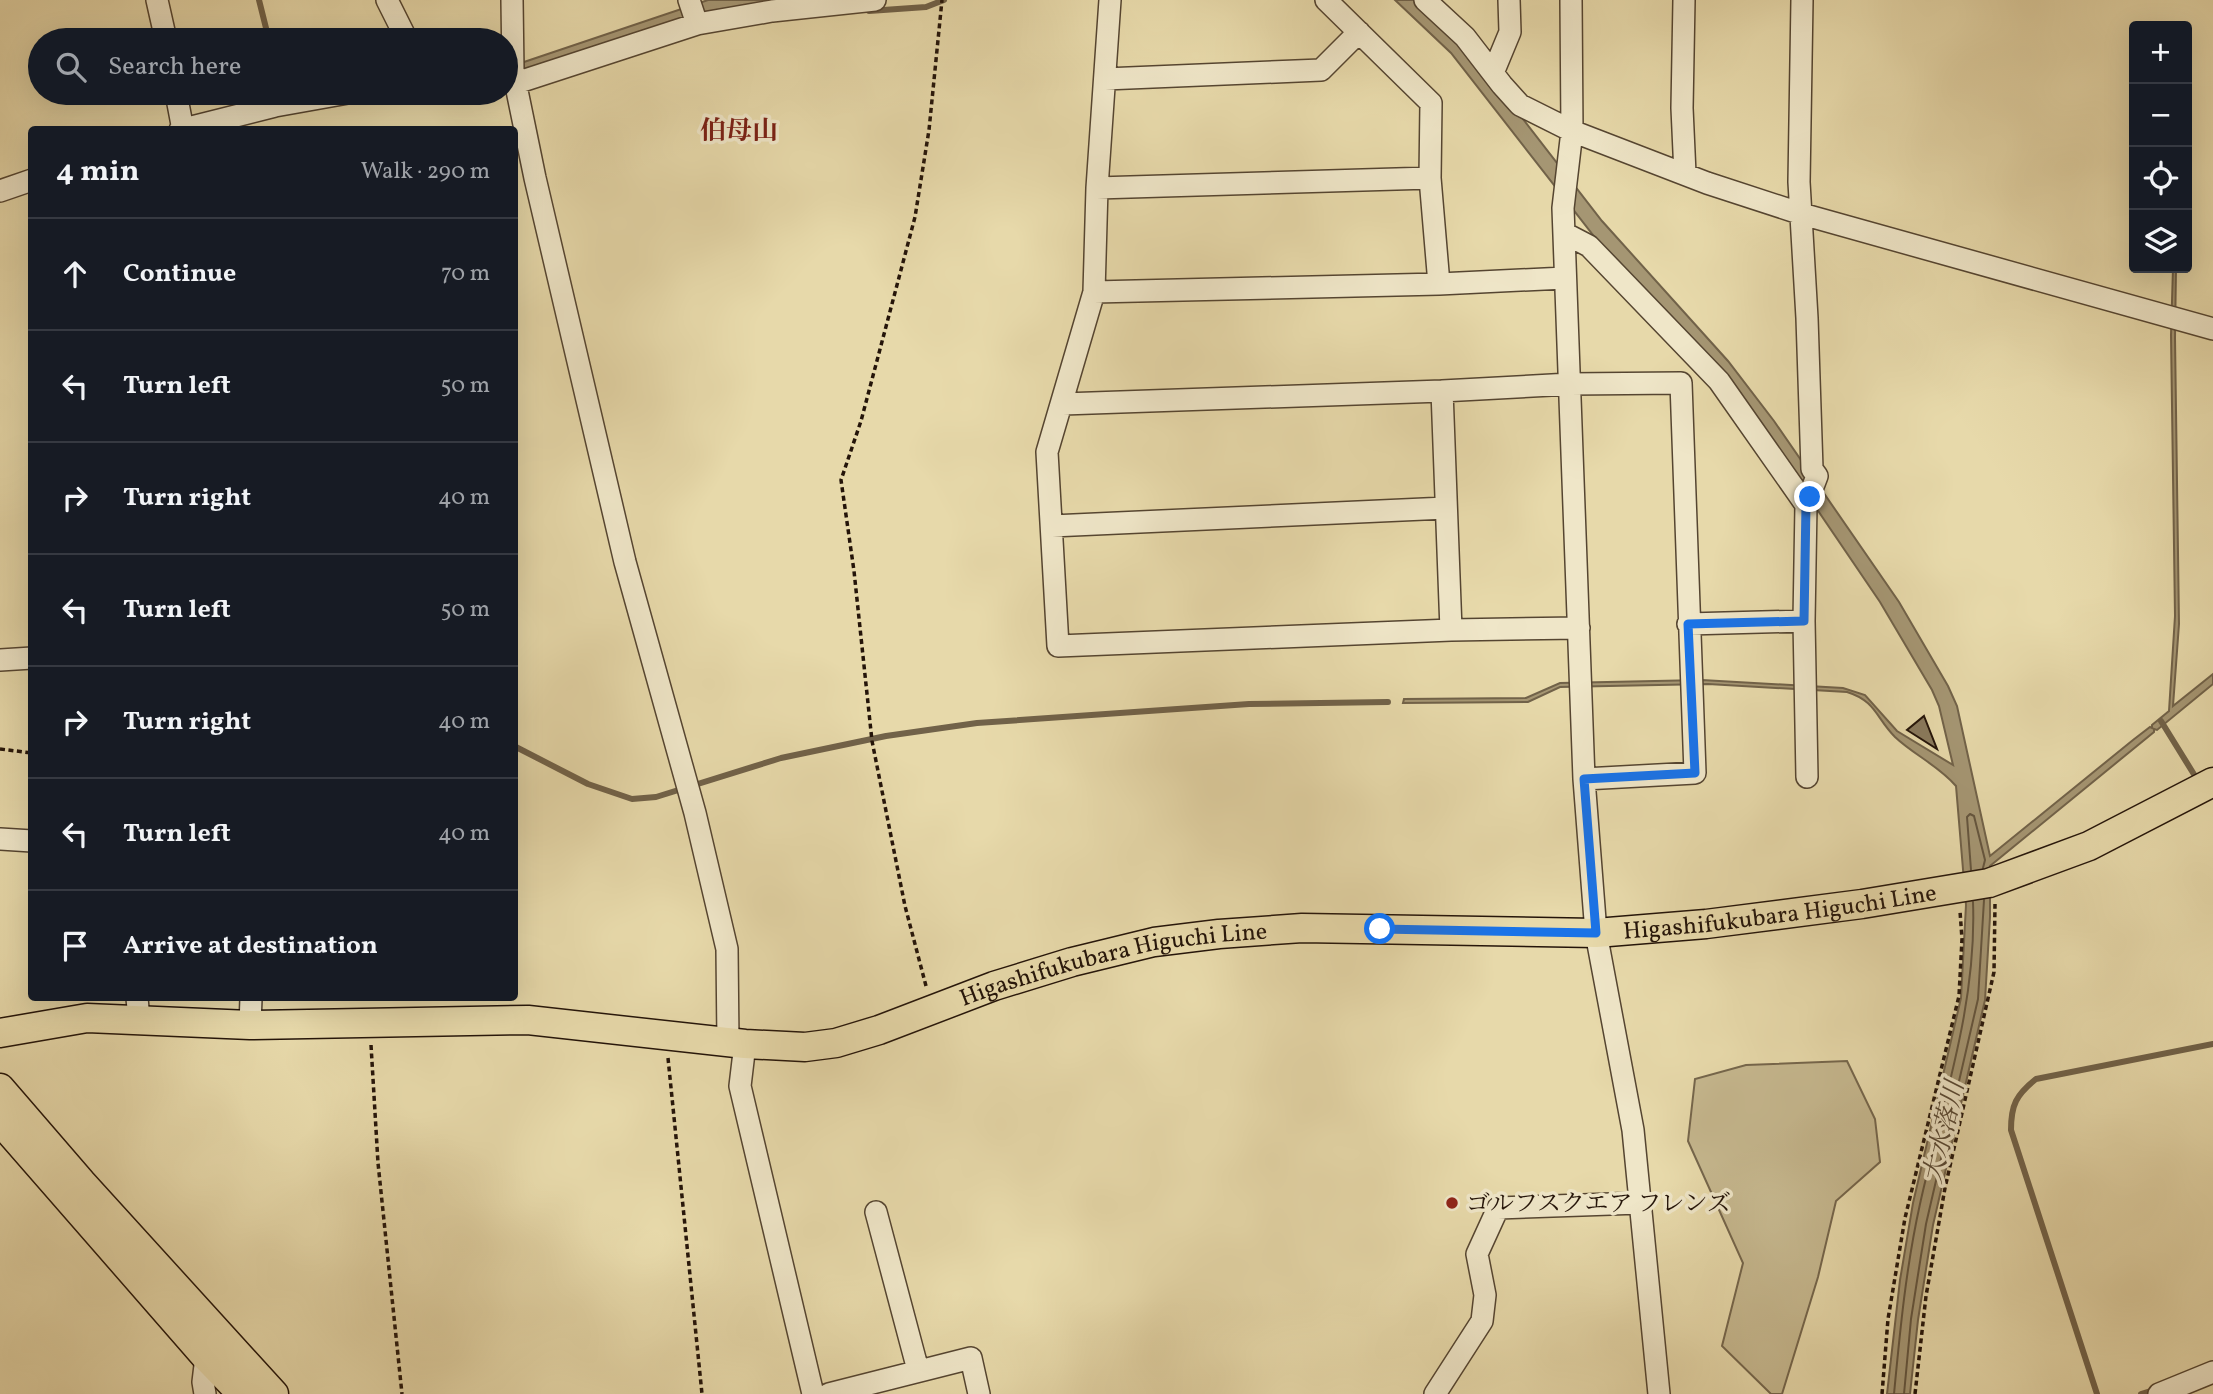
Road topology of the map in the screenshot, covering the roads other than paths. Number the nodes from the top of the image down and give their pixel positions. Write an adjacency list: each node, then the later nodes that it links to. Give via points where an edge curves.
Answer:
1 (157, 0): 13 (street)
2 (387, 0): 14 (street)
3 (512, 0): 15 (street)
4 (875, 0): 12 (street)
5 (1110, 0): 19 (street)
6 (1326, 0): 16 (street)
7 (1424, 0): 18 (street, via 1465,37)
8 (1509, 0): 18 (street, via 1510,32)
9 (1570, 0): 25 (street)
10 (1684, 0): 26 (street)
11 (1802, 0): 31 (street)
12 (693, 12): 17 (street)
13 (163, 28)
14 (401, 28)
15 (512, 28)
16 (1359, 32): 19 (street, via 1321,70); 27 (street, via 1431,103)
17 (518, 73)
18 (1493, 73): 25 (street, via 1520,105)
19 (1105, 79): 29 (street)
20 (178, 105): 23 (street)
21 (281, 105): 24 (street)
22 (518, 105): 59 (street, via 625,562 695,813 727,949)
23 (182, 126)
24 (194, 126)
25 (1572, 131): 26 (street); 32 (street)
26 (1685, 174): 31 (street)
27 (1430, 178): 29 (street); 34 (street)
28 (28, 181): 30 (street)
29 (1097, 188): 35 (street)
30 (0, 191)
31 (1802, 214): 36 (street); 40 (street, via 1812,469 1817,476)
32 (1564, 233): 33 (street); 40 (street, via 1589,246 1719,381)
33 (1565, 278): 34 (street); 37 (street)
34 (1439, 284): 35 (street)
35 (1094, 292): 39 (street)
36 (2213, 329)
37 (1570, 384): 38 (street); 44 (street, via 1681,383); 45 (street)
38 (1442, 391): 39 (street); 41 (street)
39 (1063, 404): 42 (street, via 1047,452)
40 (1810, 494): 43 (street)
41 (1446, 508): 42 (street); 46 (street)
42 (1052, 526): 46 (street, via 1058,646)
43 (1804, 621): 44 (street); 49 (street)
44 (1688, 624): 50 (street, via 1695,773)
45 (1579, 628): 46 (street); 50 (street)
46 (1451, 631)
47 (28, 659): 48 (street)
48 (0, 660)
49 (1807, 777)
50 (1584, 779): 54 (street)
51 (2213, 782): 54 (main road, Higashifukubara Higuchi Line, via 2089,846 1976,885 1862,904)
52 (0, 839): 53 (street)
53 (28, 841)
54 (1596, 933): 59 (main road, Higashifukubara Higuchi Line, via 1302,928 1219,934 1072,962 836,1043 805,1047); 62 (street, via 1633,1130)
55 (251, 1001): 57 (street)
56 (138, 1008): 57 (main road, Higashifukubara Higuchi Line); 58 (main road, Higashifukubara Higuchi Line)
57 (250, 1025): 59 (main road, Higashifukubara Higuchi Line, via 528,1020)
58 (0, 1033)
59 (737, 1043): 71 (street, via 740,1086)
60 (0, 1088): 70 (main road)
61 (0, 1121): 64 (main road)
62 (1640, 1203): 74 (street, via 1499,1208 1477,1254 1485,1295 1482,1321); 75 (street)
63 (876, 1212): 65 (street)
64 (206, 1357): 68 (street); 69 (main road)
65 (918, 1370): 67 (street); 73 (street, via 971,1358)
66 (2213, 1373): 76 (street)
67 (894, 1385): 72 (street)
68 (205, 1394)
69 (242, 1394)
70 (274, 1394)
71 (813, 1394)
72 (829, 1394)
73 (979, 1394)
74 (1435, 1394)
75 (1658, 1394)
76 (2159, 1394)

